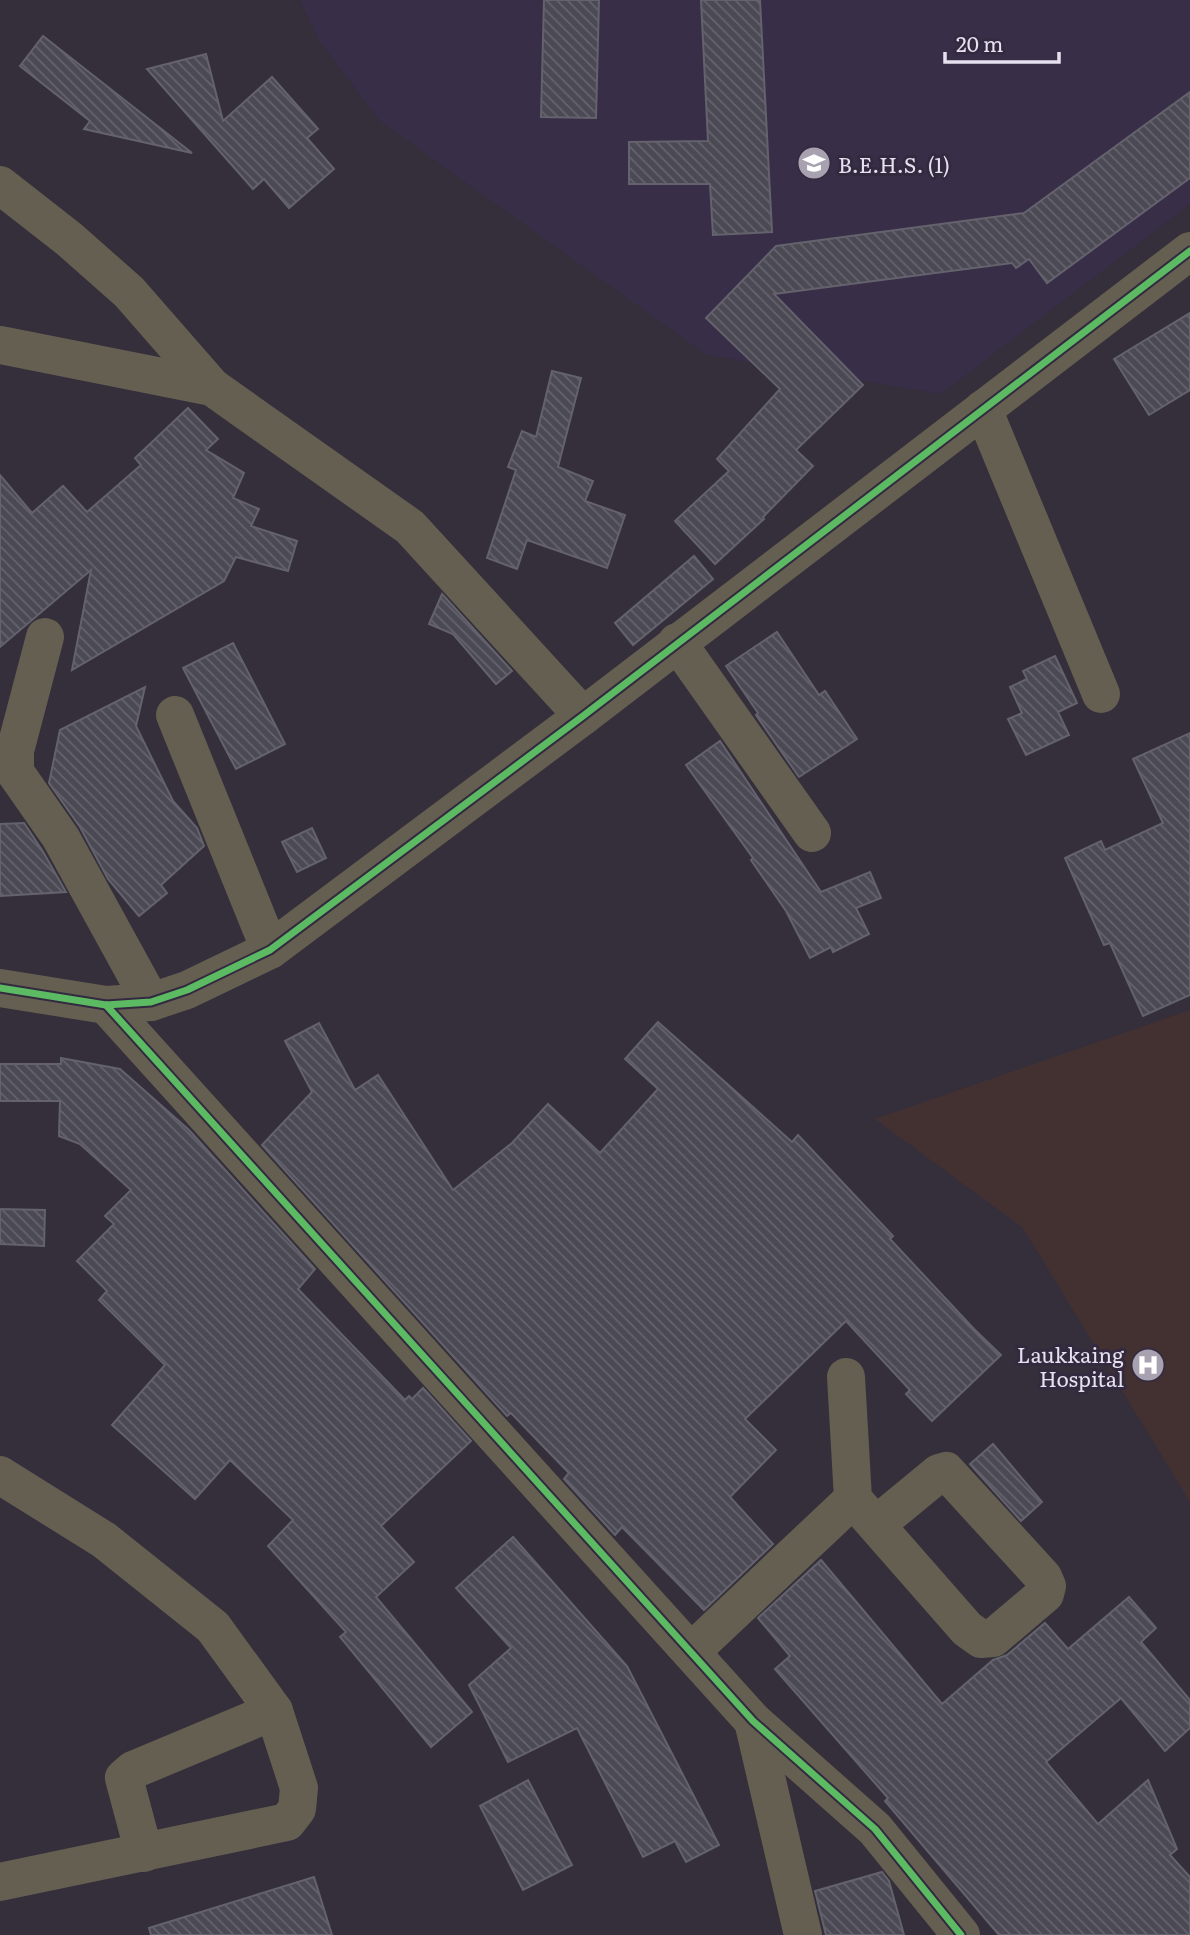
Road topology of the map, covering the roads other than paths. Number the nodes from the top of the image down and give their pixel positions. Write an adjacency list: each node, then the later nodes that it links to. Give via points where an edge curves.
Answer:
1 (0, 185): 4 (street, via 129,292)
2 (1190, 251): 5 (street)
3 (0, 345): 4 (street)
4 (212, 387): 10 (street, via 410,527)
5 (983, 409): 7 (street); 8 (street)
6 (45, 637): 14 (street, via 15,751 15,772 61,838)
7 (677, 642): 10 (street); 11 (street)
8 (1101, 694)
9 (175, 715): 12 (street)
10 (583, 716): 12 (street)
11 (812, 833)
12 (270, 950): 14 (street)
13 (0, 988): 15 (street)
14 (151, 1002): 15 (street)
15 (106, 1005): 19 (street)
16 (846, 1377): 18 (street)
17 (0, 1475): 20 (street, via 104,1540 213,1627)
18 (864, 1512): 18 (street, via 946,1471 1043,1577 1045,1594 993,1638 981,1639 967,1629); 19 (street)
19 (691, 1652): 21 (street)
20 (274, 1711): 22 (street, via 132,1770 124,1778); 22 (street, via 299,1788 297,1809 287,1822)
21 (753, 1721): 24 (street); 25 (street, via 875,1829)
22 (144, 1853): 23 (street)
23 (0, 1882)
24 (803, 1935)
25 (961, 1935)

